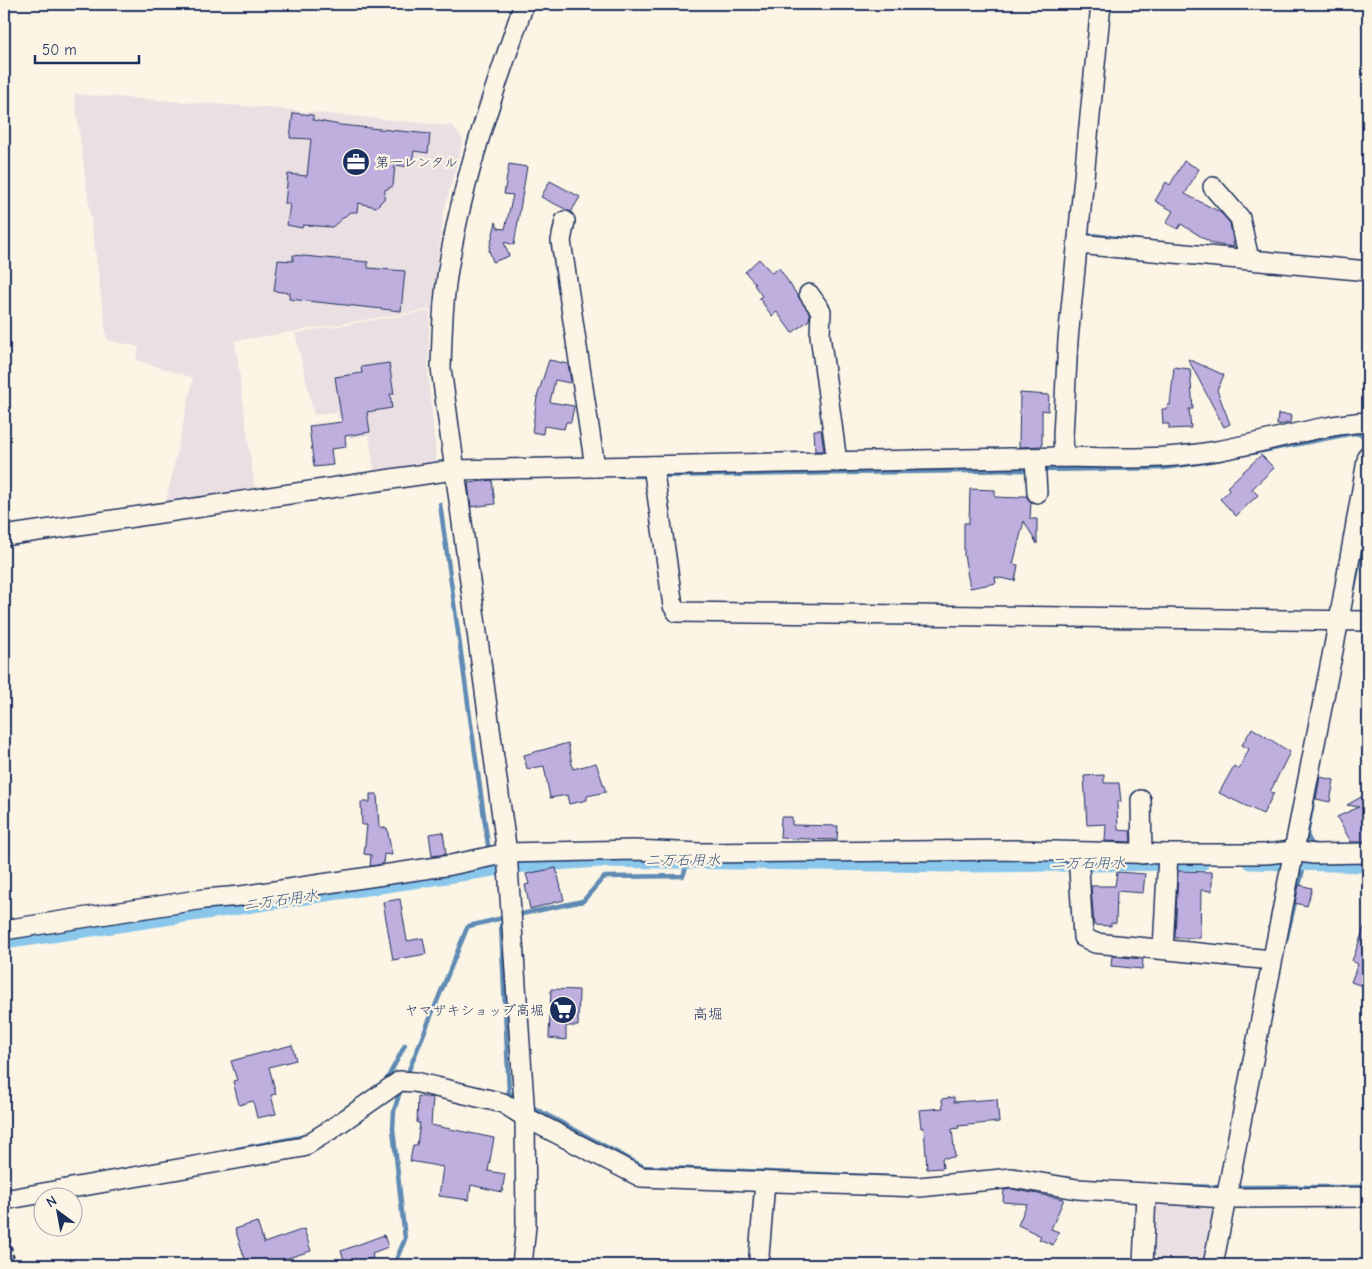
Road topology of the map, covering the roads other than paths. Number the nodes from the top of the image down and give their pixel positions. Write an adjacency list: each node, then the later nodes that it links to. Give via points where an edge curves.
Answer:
1 (524, 4): 16 (street, via 481,128 466,180 450,258 444,300 441,368)
2 (1101, 4): 5 (street)
3 (1213, 187): 6 (street, via 1240,218)
4 (566, 221): 15 (street, via 561,241)
5 (1078, 244): 6 (street); 11 (street, via 1067,350)
6 (1249, 259): 7 (street)
7 (1368, 271)
8 (809, 294): 13 (street, via 821,311 820,335)
9 (1368, 422): 11 (street, via 1343,423 1211,452 1164,458)
10 (1368, 455): 19 (street)
11 (1064, 457): 12 (street)
12 (1035, 458): 13 (street); 17 (street)
13 (837, 462): 14 (street)
14 (652, 466): 15 (street); 19 (street, via 671,597 677,612)
15 (595, 467): 16 (street)
16 (453, 470): 18 (street); 24 (street)
17 (1038, 493)
18 (4, 536)
19 (1339, 620): 20 (street); 22 (street)
20 (1368, 620)
21 (1141, 800): 25 (street)
22 (1293, 851): 26 (street); 27 (street); 30 (street)
23 (1078, 852): 24 (street, via 700,853 634,850); 25 (street); 29 (street, via 1083,938 1095,943)
24 (507, 853): 28 (street, via 451,865); 31 (street)
25 (1142, 854): 26 (street)
26 (1168, 854): 29 (street)
27 (1368, 854)
28 (4, 930)
29 (1163, 949): 30 (street)
30 (1272, 960): 35 (street)
31 (525, 1118): 32 (street, via 641,1177); 36 (street, via 503,1104 400,1080 303,1147); 37 (street, via 526,1226)
32 (765, 1182): 33 (street, via 919,1187 1012,1178 1076,1189); 38 (street)
33 (1146, 1193): 35 (street); 39 (street)
34 (1368, 1197): 35 (street)
35 (1226, 1198): 40 (street)
36 (4, 1200)
37 (522, 1265)
38 (761, 1265)
39 (1143, 1265)
40 (1214, 1265)

